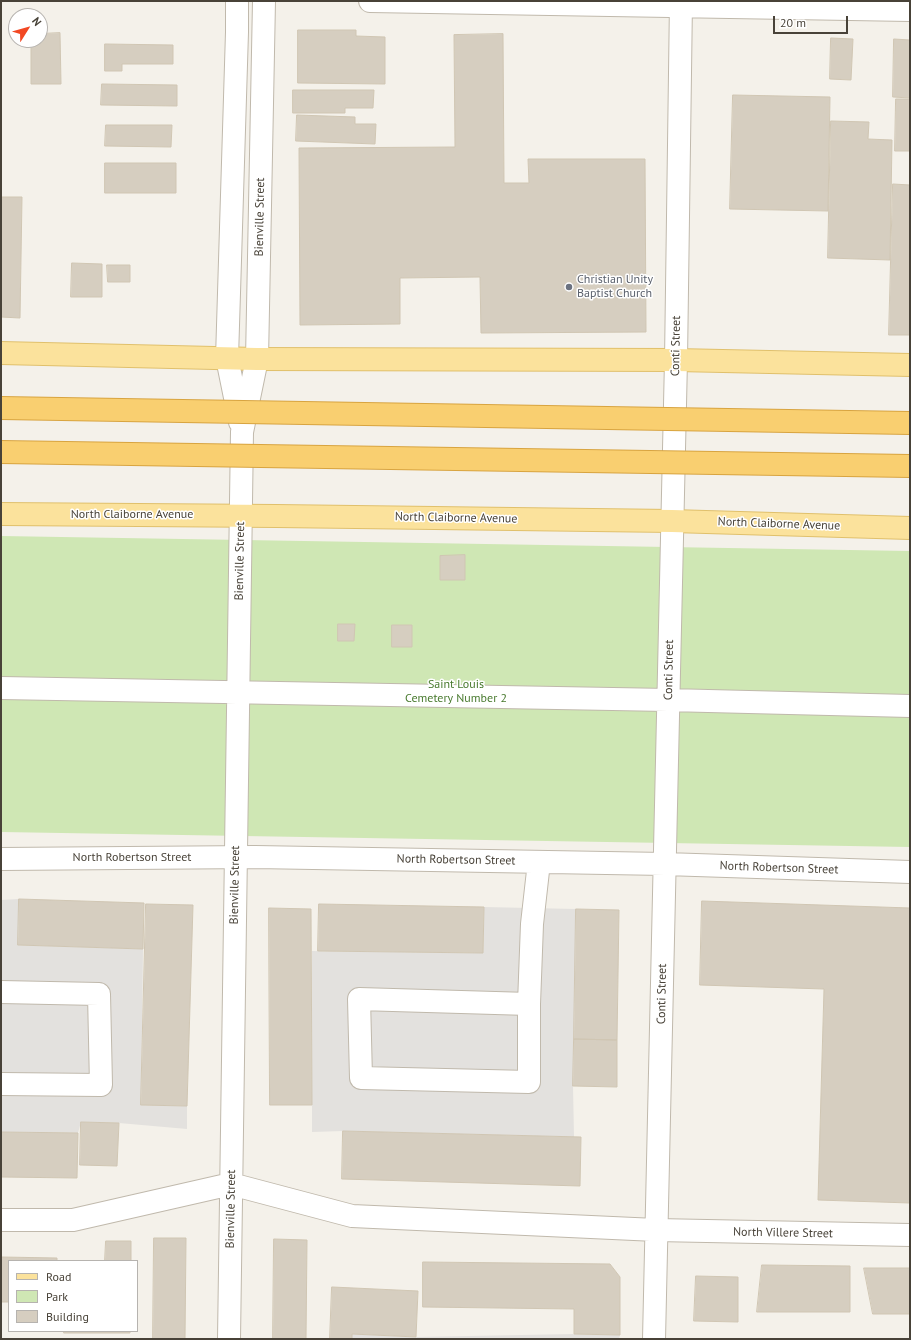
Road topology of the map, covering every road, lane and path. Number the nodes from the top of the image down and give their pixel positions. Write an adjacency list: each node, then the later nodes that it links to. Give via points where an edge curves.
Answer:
1 (237, 1): 7 (street, Bienville Street)
2 (264, 1): 8 (street, Bienville Street)
3 (370, 1): 4 (street)
4 (681, 3): 5 (street); 9 (street, Conti Street)
5 (910, 10)
6 (1, 353): 7 (main road)
7 (227, 358): 8 (main road); 13 (street, Bienville Street)
8 (257, 359): 9 (main road); 13 (street, Bienville Street)
9 (676, 360): 10 (main road); 18 (street, Conti Street)
10 (910, 365)
11 (1, 408): 12 (highway, bridge)
12 (910, 423)
13 (242, 432): 17 (street, Bienville Street)
14 (1, 452): 15 (highway, bridge)
15 (910, 466)
16 (1, 514): 17 (main road, North Claiborne Avenue)
17 (241, 516): 18 (main road, North Claiborne Avenue); 21 (street, Bienville Street)
18 (672, 521): 19 (main road, North Claiborne Avenue); 22 (street, Conti Street)
19 (910, 528)
20 (1, 688): 21 (street)
21 (238, 693): 22 (street); 24 (street, Bienville Street)
22 (668, 700): 23 (street); 27 (street, Conti Street)
23 (910, 706)
24 (236, 857): 25 (street, North Robertson Street); 26 (street, North Robertson Street); 32 (street, Bienville Street)
25 (1, 859)
26 (539, 862): 27 (street, North Robertson Street); 30 (street, via 532,924)
27 (665, 864): 28 (street, North Robertson Street); 34 (street, Conti Street)
28 (910, 872)
29 (1, 992): 31 (street, via 99,994 101,1085)
30 (529, 1004): 30 (street, via 529,1082 361,1078 359,999)
31 (1, 1084)
32 (231, 1184): 33 (street, via 73,1220); 34 (street, North Villere Street, via 352,1216); 36 (street, Bienville Street)
33 (1, 1220)
34 (656, 1230): 35 (street, North Villere Street); 37 (street, Conti Street)
35 (910, 1235)
36 (229, 1339)
37 (654, 1339)

